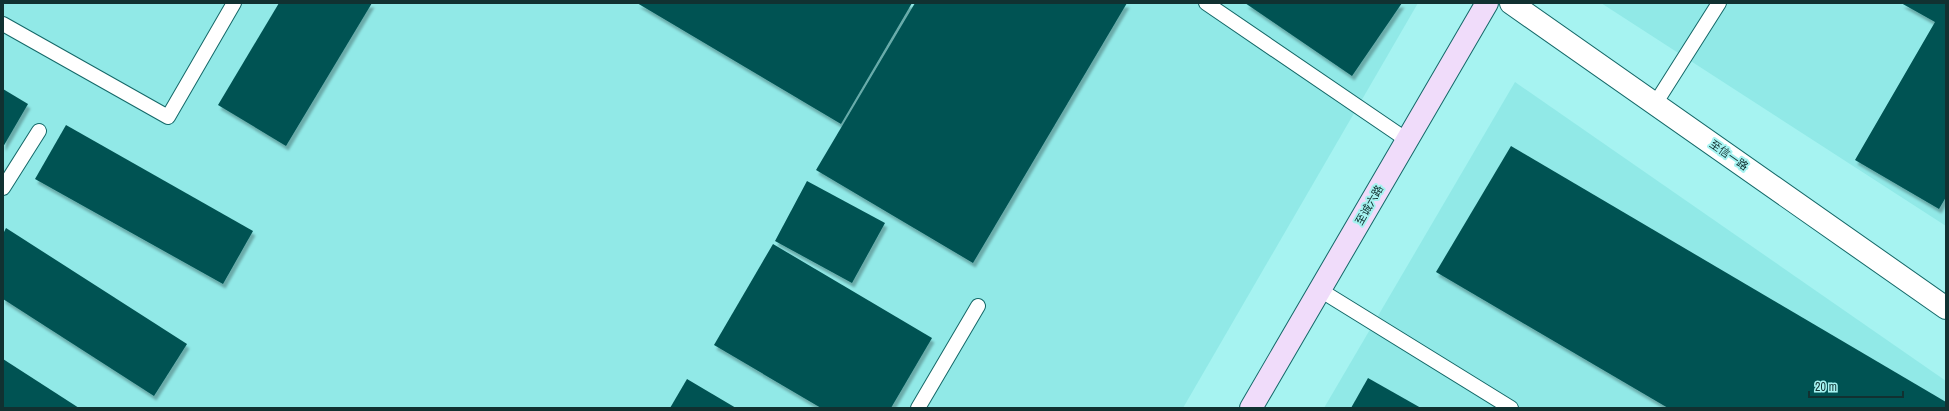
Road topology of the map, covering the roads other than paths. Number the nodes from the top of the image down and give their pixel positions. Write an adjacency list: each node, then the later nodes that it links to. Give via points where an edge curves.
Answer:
1 (234, 3): 6 (lane, via 168,117)
2 (1206, 3): 9 (lane)
3 (1487, 3): 9 (main road, 至诚六路)
4 (1511, 3): 7 (street, 至信一路)
5 (1719, 3): 7 (lane)
6 (3, 24)
7 (1655, 104): 13 (street, 至信一路)
8 (39, 130): 10 (lane)
9 (1407, 140): 11 (main road, 至诚六路)
10 (3, 188)
11 (1320, 290): 15 (main road, 至诚六路); 16 (lane)
12 (978, 306): 14 (lane)
13 (1946, 308)
14 (918, 408)
15 (1251, 408)
16 (1511, 408)

